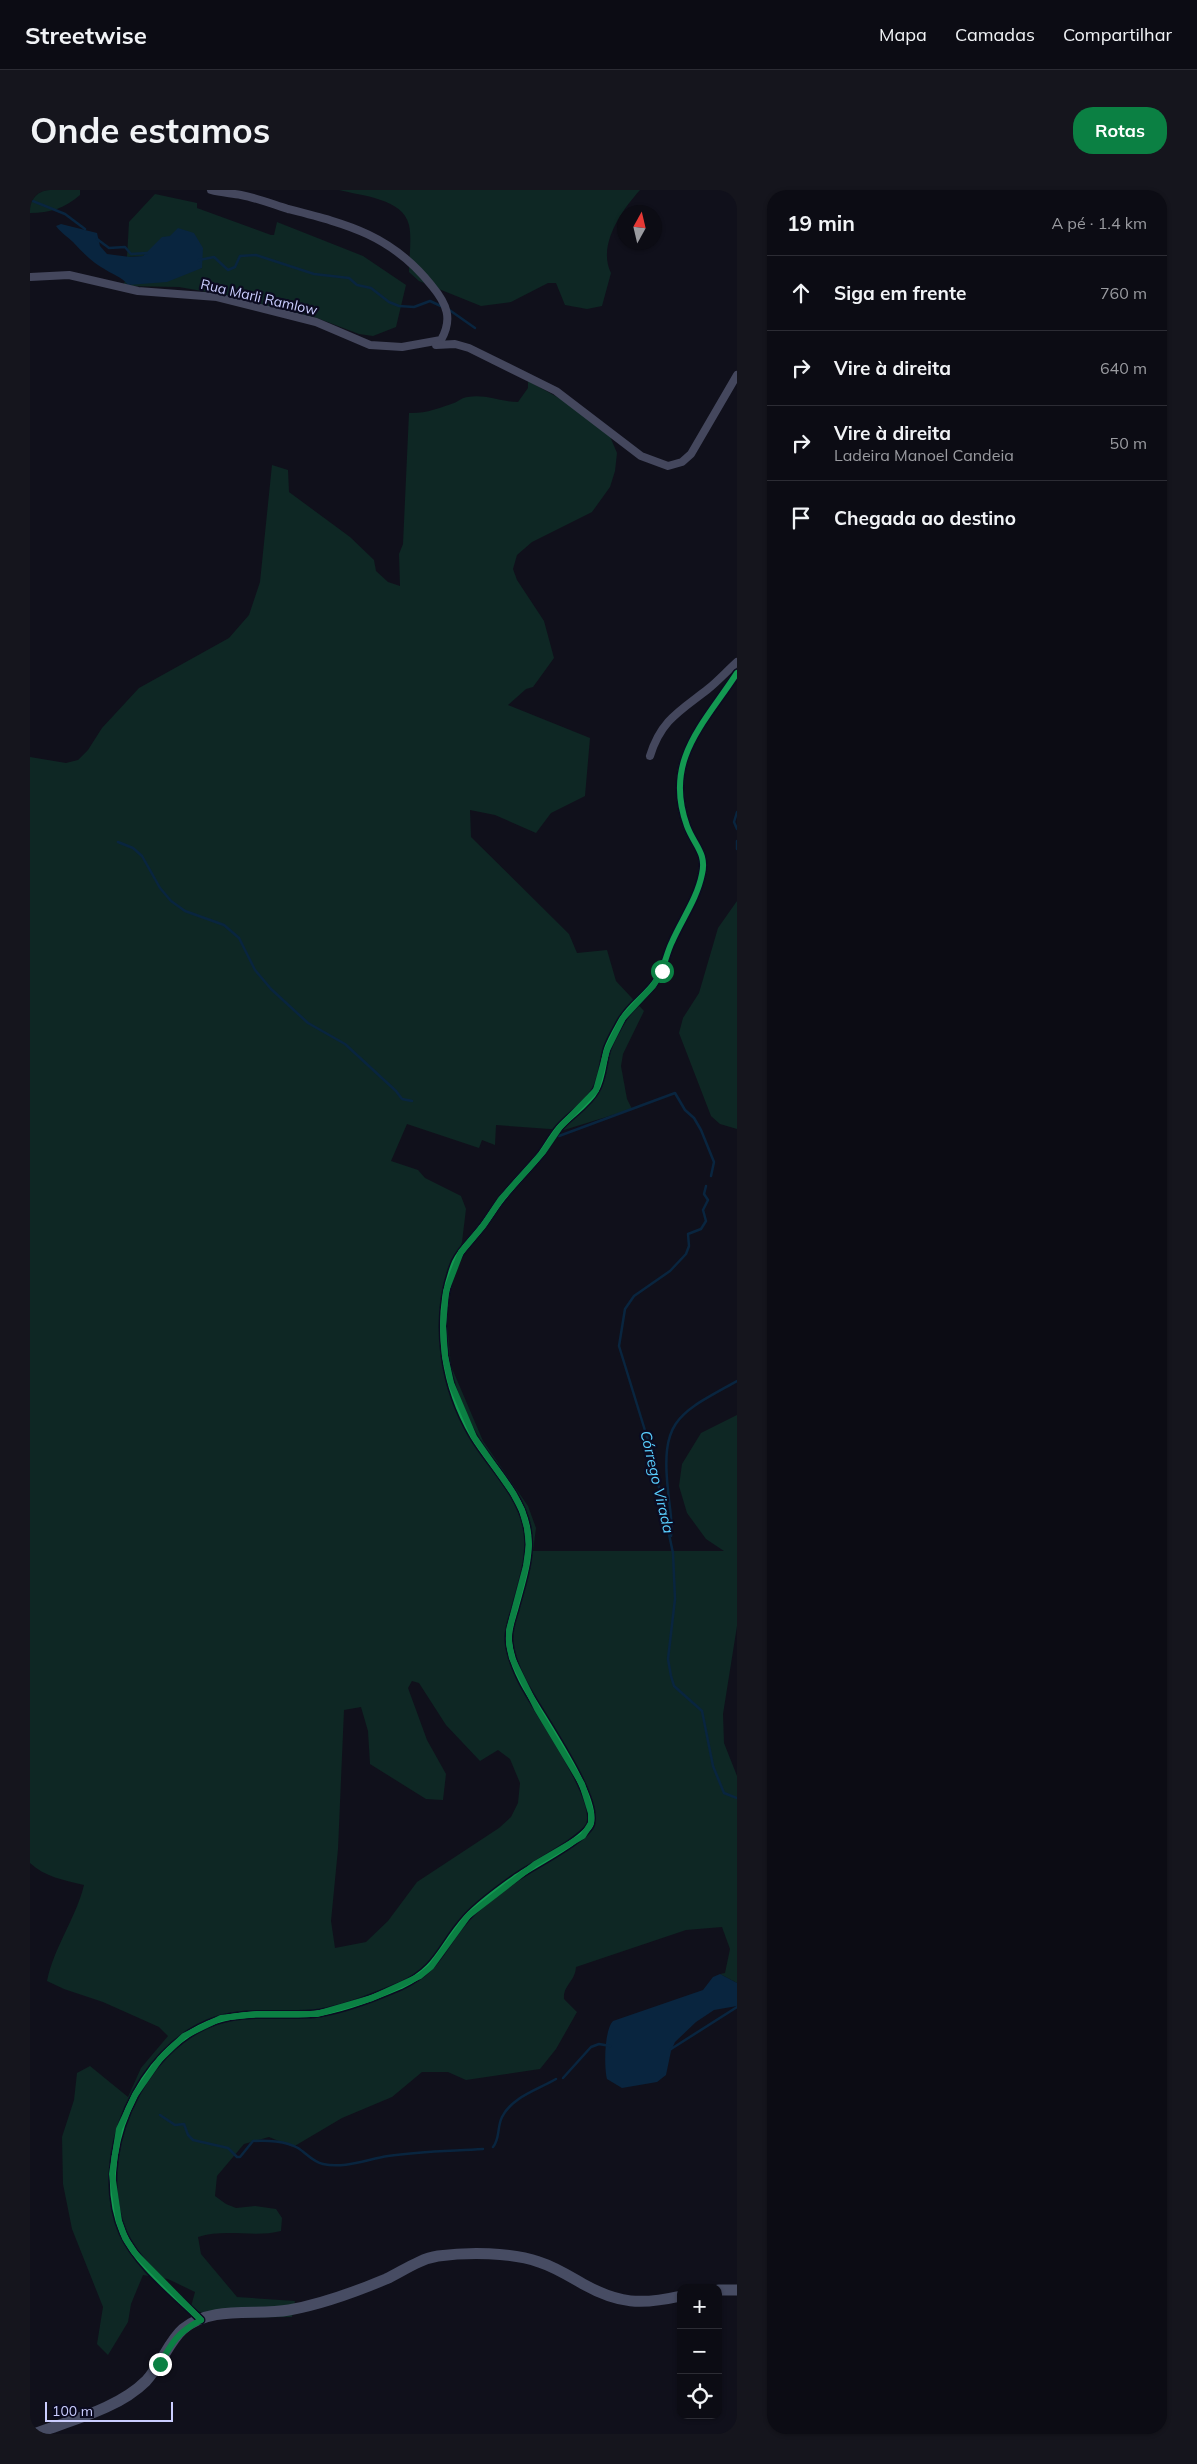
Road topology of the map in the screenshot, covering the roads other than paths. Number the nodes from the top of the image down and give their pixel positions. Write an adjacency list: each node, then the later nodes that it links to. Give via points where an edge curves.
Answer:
1 (211, 190): 3 (street, Rua Marli Ramlow, via 337,220 409,259 439,294 448,325 441,340)
2 (30, 277): 3 (street, Rua Marli Ramlow, via 69,274 138,291 217,297 316,322 370,345)
3 (402, 348): 4 (street, via 442,344 469,348 556,391 641,456 668,466 682,462 691,454)
4 (737, 375)
5 (737, 662): 7 (street, via 664,725 655,738)
6 (737, 673): 11 (street, via 689,743 681,765 679,789 686,823 702,851 704,866 700,886 674,936 662,971 653,986 623,1018 607,1050 596,1090 560,1127 461,1252 446,1291 443,1326 451,1383 474,1437 513,1493 527,1528 526,1566 509,1630 512,1658 525,1687 582,1784 591,1823 583,1836 535,1864 468,1916 431,1967 420,1976 372,1998 317,2014 221,2018 184,2036 160,2059 135,2095 119,2129 112,2174 119,2221 135,2253)
7 (650, 756)
8 (722, 2290): 9 (street)
9 (737, 2290)
10 (677, 2297): 11 (street, via 624,2302 538,2261 456,2255 421,2261 373,2285 308,2306 265,2313 214,2314)
11 (201, 2320): 12 (street, via 184,2329 160,2364 129,2396)
12 (34, 2434)

